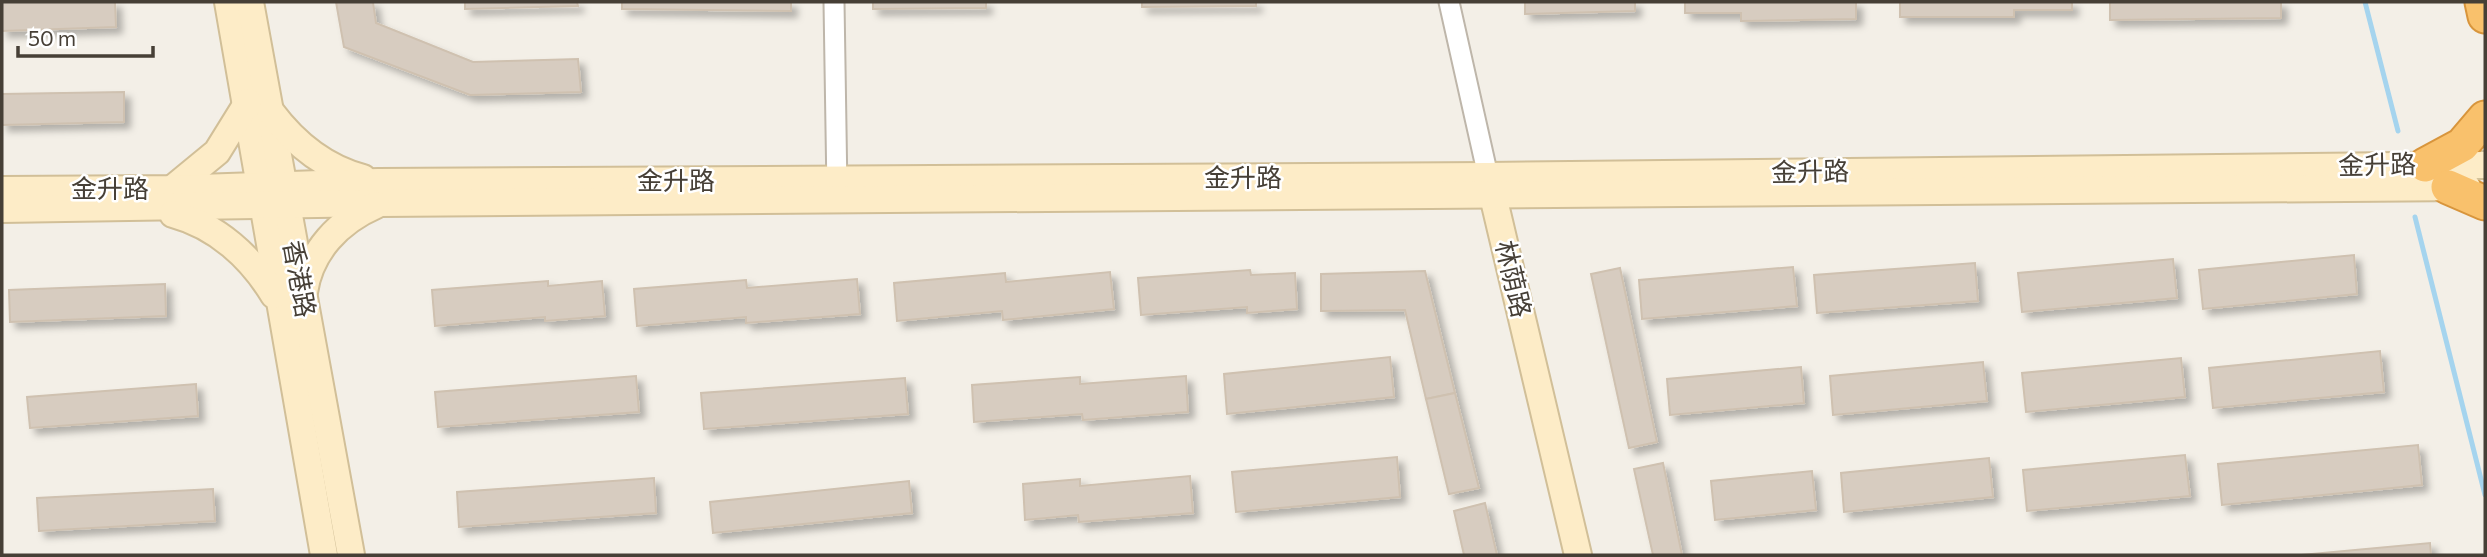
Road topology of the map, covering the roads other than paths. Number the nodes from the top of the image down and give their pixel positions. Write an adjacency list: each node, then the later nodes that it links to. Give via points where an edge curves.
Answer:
1 (228, 2): 7 (main road, 香港路)
2 (250, 2): 7 (main road, 香港路)
3 (834, 2): 14 (street)
4 (1449, 2): 11 (street, 林荫路)
5 (2482, 2): 6 (highway)
6 (2485, 16)
7 (259, 106): 15 (main road, via 309,152); 16 (main road, 香港路); 17 (main road, via 217,152)
8 (2485, 118): 10 (highway)
9 (2485, 165): 10 (main road, 金升路)
10 (2437, 176): 11 (main road, 金升路); 12 (main road, 金升路); 18 (highway)
11 (1490, 186): 14 (main road, 金升路); 23 (main road, 林荫路)
12 (2485, 187)
13 (2, 190): 17 (main road, 金升路)
14 (837, 190): 15 (main road, 金升路)
15 (380, 192): 16 (main road, 金升路); 20 (main road, via 333,233)
16 (273, 196): 17 (main road, 金升路); 20 (main road, 香港路)
17 (163, 199): 19 (main road, 金升路); 20 (main road, via 227,241)
18 (2485, 204)
19 (2, 209)
20 (290, 301): 21 (main road, 香港路); 22 (main road, 香港路)
21 (324, 555)
22 (351, 555)
23 (1578, 555)

